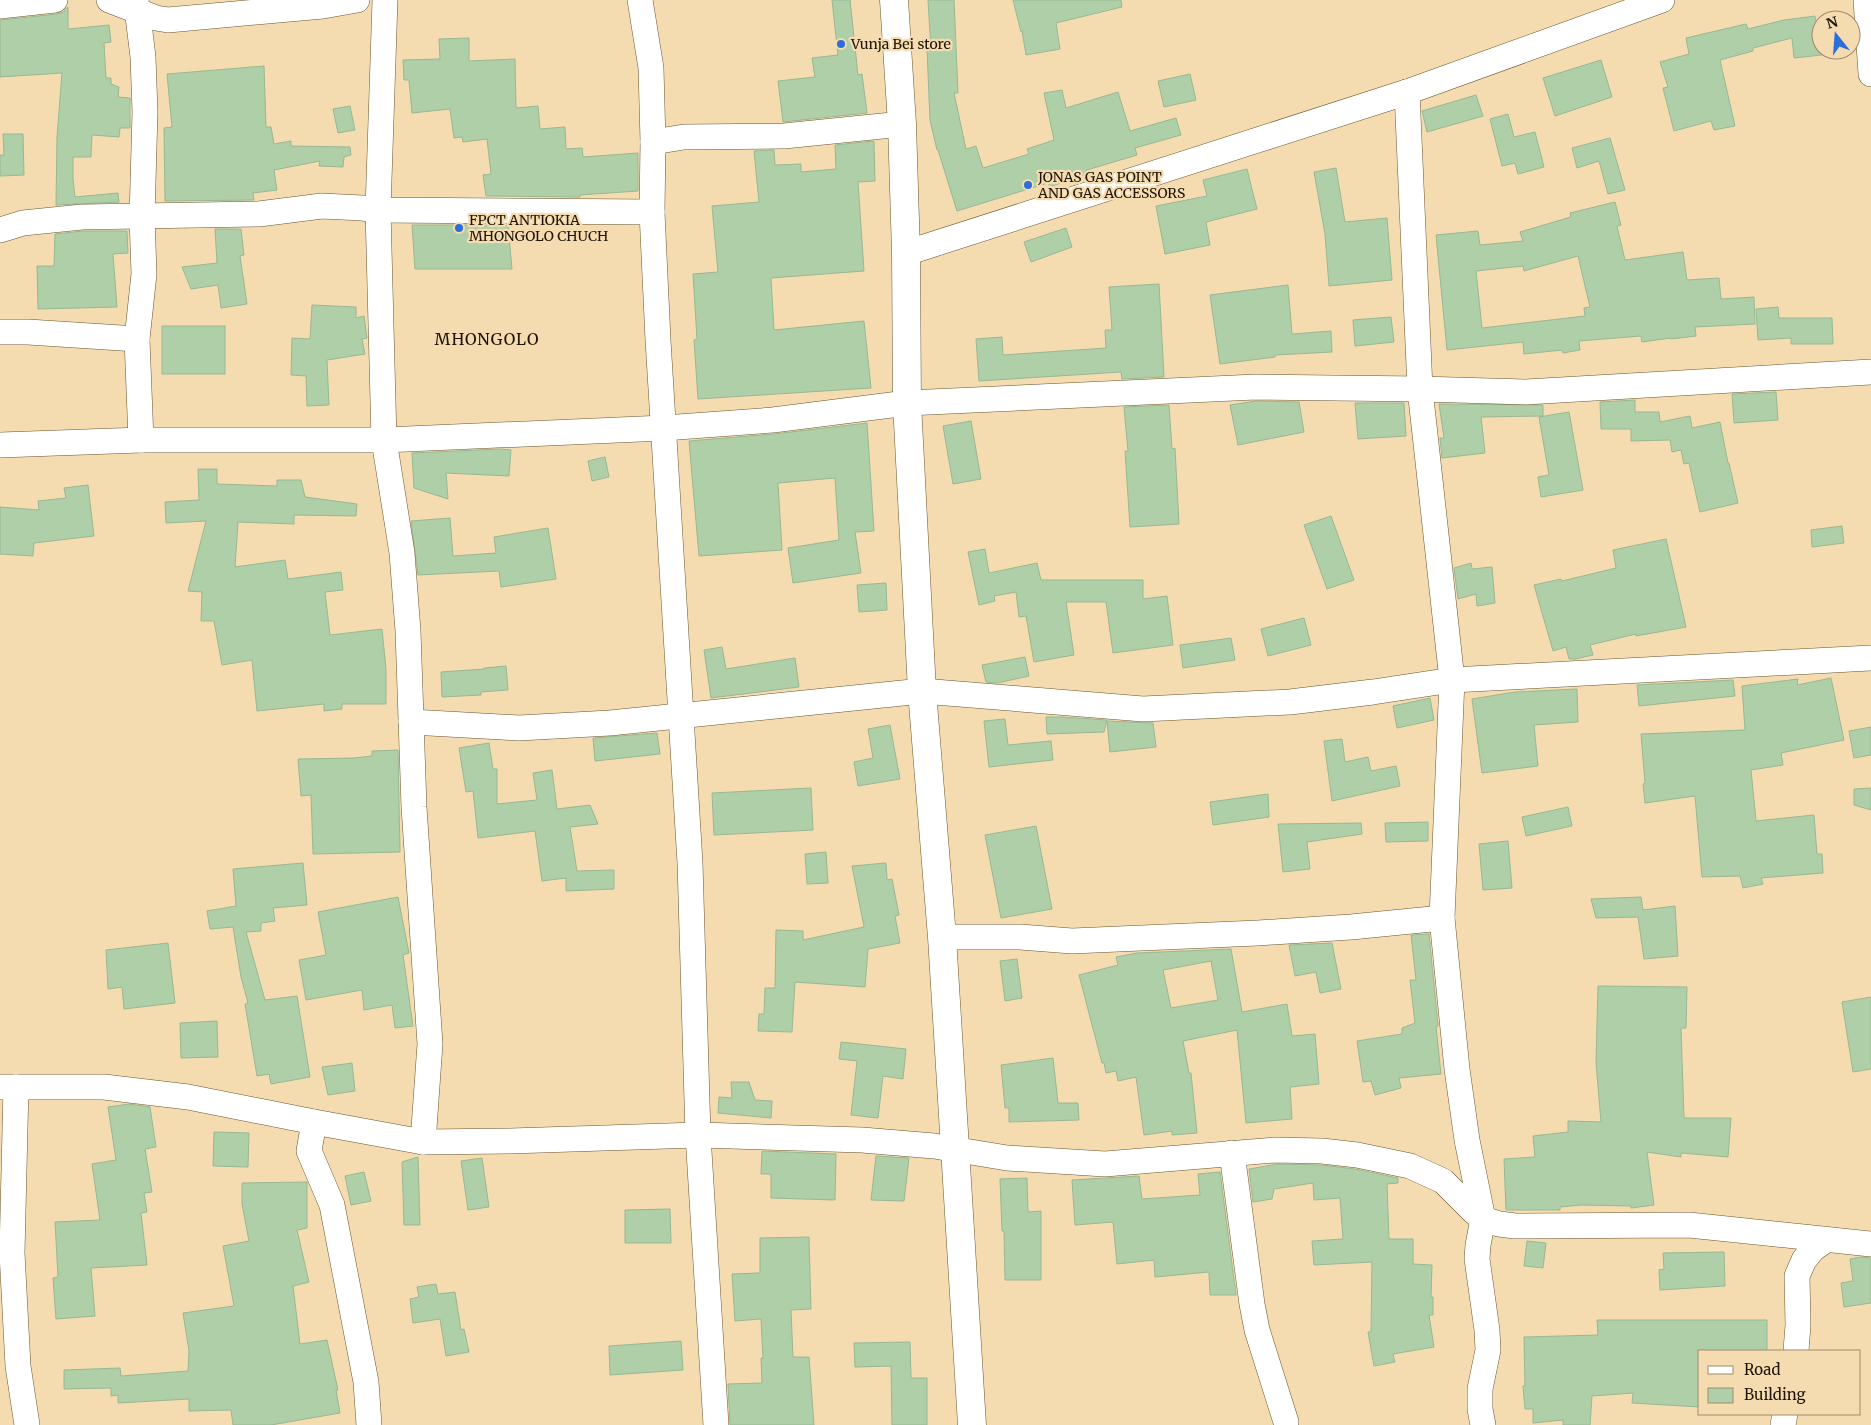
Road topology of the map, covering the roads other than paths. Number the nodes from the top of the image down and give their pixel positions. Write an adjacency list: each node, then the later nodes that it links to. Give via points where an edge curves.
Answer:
1 (54, 0): 9 (street)
2 (109, 0): 10 (street)
3 (357, 0): 10 (street, via 168,20 156,18)
4 (385, 0): 15 (street)
5 (640, 0): 14 (street, via 651,68)
6 (894, 0): 13 (street)
7 (1662, 0): 12 (street)
8 (1866, 0): 11 (street)
9 (0, 6)
10 (137, 6): 17 (street, via 143,57)
11 (1871, 74)
12 (1407, 92): 19 (street); 23 (street)
13 (902, 124): 14 (street, via 784,136 684,137); 19 (street)
14 (653, 142): 16 (street)
15 (378, 210): 16 (street); 17 (street, via 322,206 258,214); 27 (street)
16 (652, 212): 25 (street)
17 (142, 217): 18 (street, via 82,217 23,223); 21 (street, via 144,274)
18 (0, 230)
19 (906, 253): 24 (street)
20 (0, 332): 21 (street)
21 (137, 339): 26 (street)
22 (1871, 372): 23 (street, via 1526,392)
23 (1420, 389): 24 (street, via 1256,387); 30 (street)
24 (907, 403): 25 (street, via 773,420); 31 (street)
25 (664, 428): 27 (street); 32 (street)
26 (141, 440): 27 (street); 28 (street)
27 (384, 440): 33 (street, via 402,553)
28 (0, 445)
29 (1871, 658): 30 (street)
30 (1452, 680): 31 (street, via 1290,702 1142,709); 34 (street)
31 (922, 691): 32 (street); 35 (street)
32 (680, 715): 33 (street, via 610,724 519,728); 38 (street, via 690,863)
33 (410, 722): 39 (street, via 430,1044)
34 (1442, 918): 35 (street, via 1314,929 1072,941); 42 (street, via 1457,1070)
35 (942, 937): 40 (street)
36 (8, 1087): 37 (street, via 104,1087 188,1096); 47 (street, via 18,1366)
37 (314, 1122): 39 (street); 48 (street, via 309,1151 332,1205 366,1382)
38 (698, 1135): 39 (street); 40 (street, via 862,1140); 49 (street)
39 (423, 1142)
40 (955, 1149): 41 (street, via 1007,1158 1105,1164); 50 (street)
41 (1232, 1153): 42 (street, via 1322,1151 1410,1166 1443,1181); 46 (street, via 1257,1330)
42 (1483, 1219): 43 (street, via 1515,1226 1689,1225); 51 (street, via 1477,1259 1488,1340 1480,1389)
43 (1826, 1240): 44 (street); 45 (street, via 1813,1249 1796,1276)
44 (1871, 1244)
45 (1796, 1350)
46 (1286, 1422)
47 (27, 1425)
48 (369, 1425)
49 (716, 1425)
50 (972, 1425)
51 (1483, 1425)

